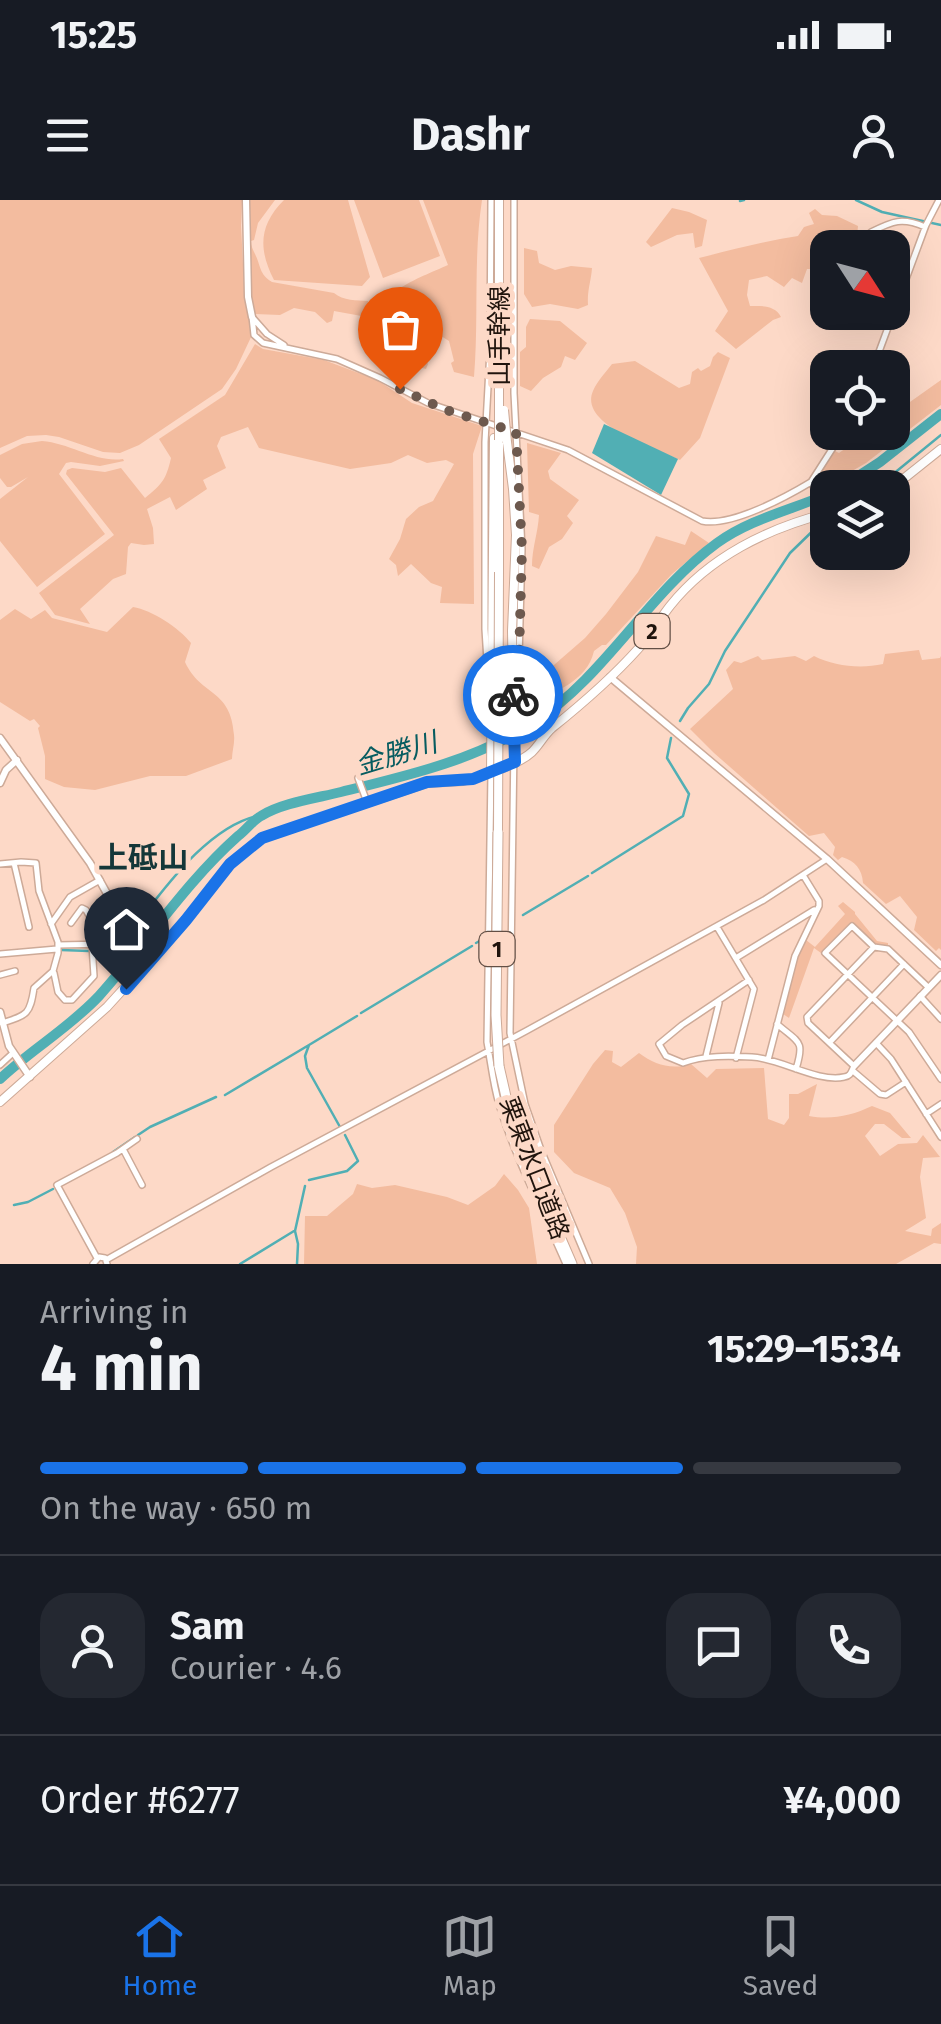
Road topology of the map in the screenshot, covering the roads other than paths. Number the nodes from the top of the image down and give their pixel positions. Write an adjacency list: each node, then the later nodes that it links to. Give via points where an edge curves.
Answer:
1 (246, 200): 8 (street)
2 (491, 200): 12 (street)
3 (499, 200): 9 (main road, 山手幹線)
4 (514, 200): 13 (street)
5 (939, 200): 6 (street)
6 (927, 223): 7 (street, via 906,220); 10 (street)
7 (875, 230)
8 (252, 317): 12 (street, via 286,346 337,359 428,403)
9 (499, 342): 11 (main road); 11 (main road, 山手幹線)
10 (880, 350)
11 (500, 409): 14 (main road, 山手幹線, bridge)
12 (486, 421): 13 (street); 21 (street)
13 (516, 432): 17 (street, via 594,462 711,523); 20 (street, via 522,549)
14 (500, 440): 20 (main road, via 515,522); 21 (main road); 31 (main road, 山手幹線, bridge)
15 (941, 449): 16 (main road)
16 (910, 474)
17 (810, 486)
18 (810, 518): 19 (main road, 2, via 764,534 719,561 685,589)
19 (610, 677): 25 (main road, 2); 32 (street)
20 (513, 682): 23 (main road)
21 (490, 706): 27 (main road, bridge)
22 (0, 738): 24 (street)
23 (514, 745): 25 (street)
24 (16, 760): 26 (street); 36 (street)
25 (515, 762): 27 (main road, 2); 67 (street)
26 (3, 770): 29 (street)
27 (491, 773): 30 (main road, via 427,782); 70 (street)
28 (358, 778): 30 (street)
29 (0, 784)
30 (367, 802): 49 (main road, via 275,832 236,856)
31 (498, 832): 90 (highway, 栗東水口道路 / 1, bridge, via 500,1066 523,1151)
32 (826, 859): 35 (street); 51 (street)
33 (14, 862): 34 (street); 40 (street, via 36,863); 42 (street)
34 (0, 864)
35 (803, 875): 37 (street, via 820,902); 41 (street)
36 (100, 880): 38 (street); 40 (street, via 70,897)
37 (816, 909): 48 (street); 66 (street)
38 (121, 918): 39 (street, via 97,930 82,908); 49 (street)
39 (71, 922)
40 (52, 924): 45 (street)
41 (716, 926): 48 (street); 67 (street)
42 (29, 927)
43 (122, 935): 44 (street)
44 (92, 945): 45 (street); 53 (street, via 94,976 72,1000 58,992)
45 (58, 947): 47 (street); 53 (street)
46 (874, 947): 50 (street, via 888,949); 54 (street); 54 (street, via 852,926 825,953)
47 (0, 954)
48 (736, 958): 57 (street)
49 (147, 961): 78 (main road, via 107,1008)
50 (904, 964): 58 (street); 60 (street)
51 (941, 966)
52 (16, 972): 56 (street)
53 (53, 972): 65 (street, via 34,988 30,1010)
54 (848, 974): 60 (street); 68 (street, via 808,1018)
55 (941, 974): 58 (street)
56 (0, 975)
57 (749, 980): 61 (street); 73 (street, via 754,990)
58 (928, 988): 59 (street)
59 (920, 996): 63 (street); 64 (street)
60 (872, 997): 64 (street); 68 (street)
61 (720, 1000): 72 (street); 72 (street, via 659,1044 666,1056 683,1063)
62 (0, 1012): 65 (street)
63 (941, 1019)
64 (897, 1020): 69 (street); 79 (street)
65 (2, 1023): 71 (street)
66 (777, 1024): 74 (street); 77 (street, via 800,1044)
67 (511, 1040): 70 (street); 91 (street, via 541,1150)
68 (829, 1043): 76 (street)
69 (876, 1043): 76 (street); 80 (street)
70 (489, 1052): 89 (street); 90 (street, via 513,1145)
71 (14, 1054): 75 (street); 78 (street)
72 (706, 1057): 73 (street)
73 (736, 1058): 74 (street)
74 (768, 1060): 77 (street)
75 (0, 1066)
76 (853, 1068): 77 (street, via 844,1077); 80 (street, via 880,1094)
77 (796, 1069)
78 (28, 1073): 81 (main road)
79 (941, 1079)
80 (906, 1082): 83 (street)
81 (0, 1102)
82 (941, 1104): 83 (street)
83 (926, 1114): 84 (street)
84 (941, 1137)
85 (137, 1139): 86 (street)
86 (123, 1149): 87 (street); 88 (street, via 57,1185)
87 (142, 1185)
88 (95, 1261): 89 (street)
89 (107, 1262)
90 (569, 1264)
91 (589, 1264)

